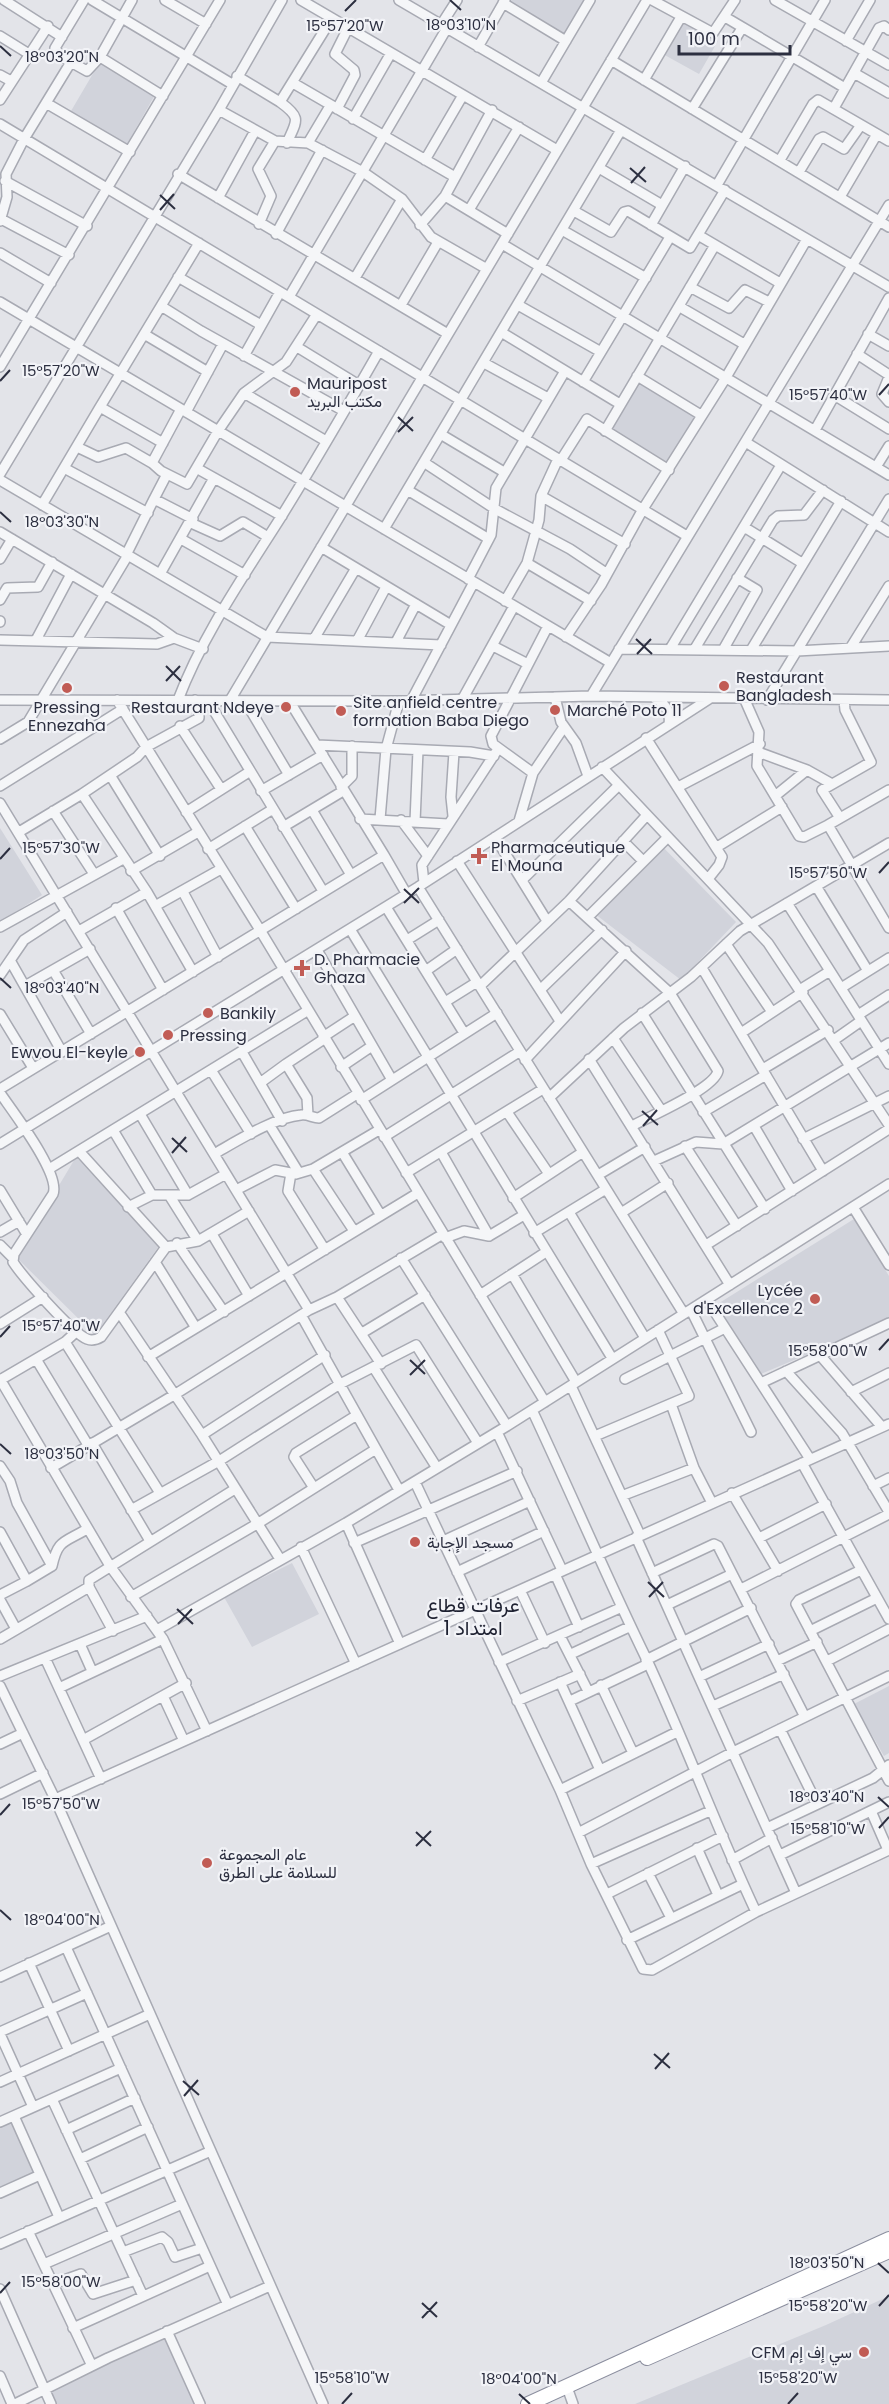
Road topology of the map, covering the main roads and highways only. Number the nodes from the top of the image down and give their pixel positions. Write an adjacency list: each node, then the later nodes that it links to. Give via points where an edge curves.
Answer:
1 (889, 2239): 3 (highway)
2 (889, 2251): 3 (highway)
3 (570, 2395): 4 (highway); 5 (highway)
4 (528, 2404)
5 (546, 2404)

